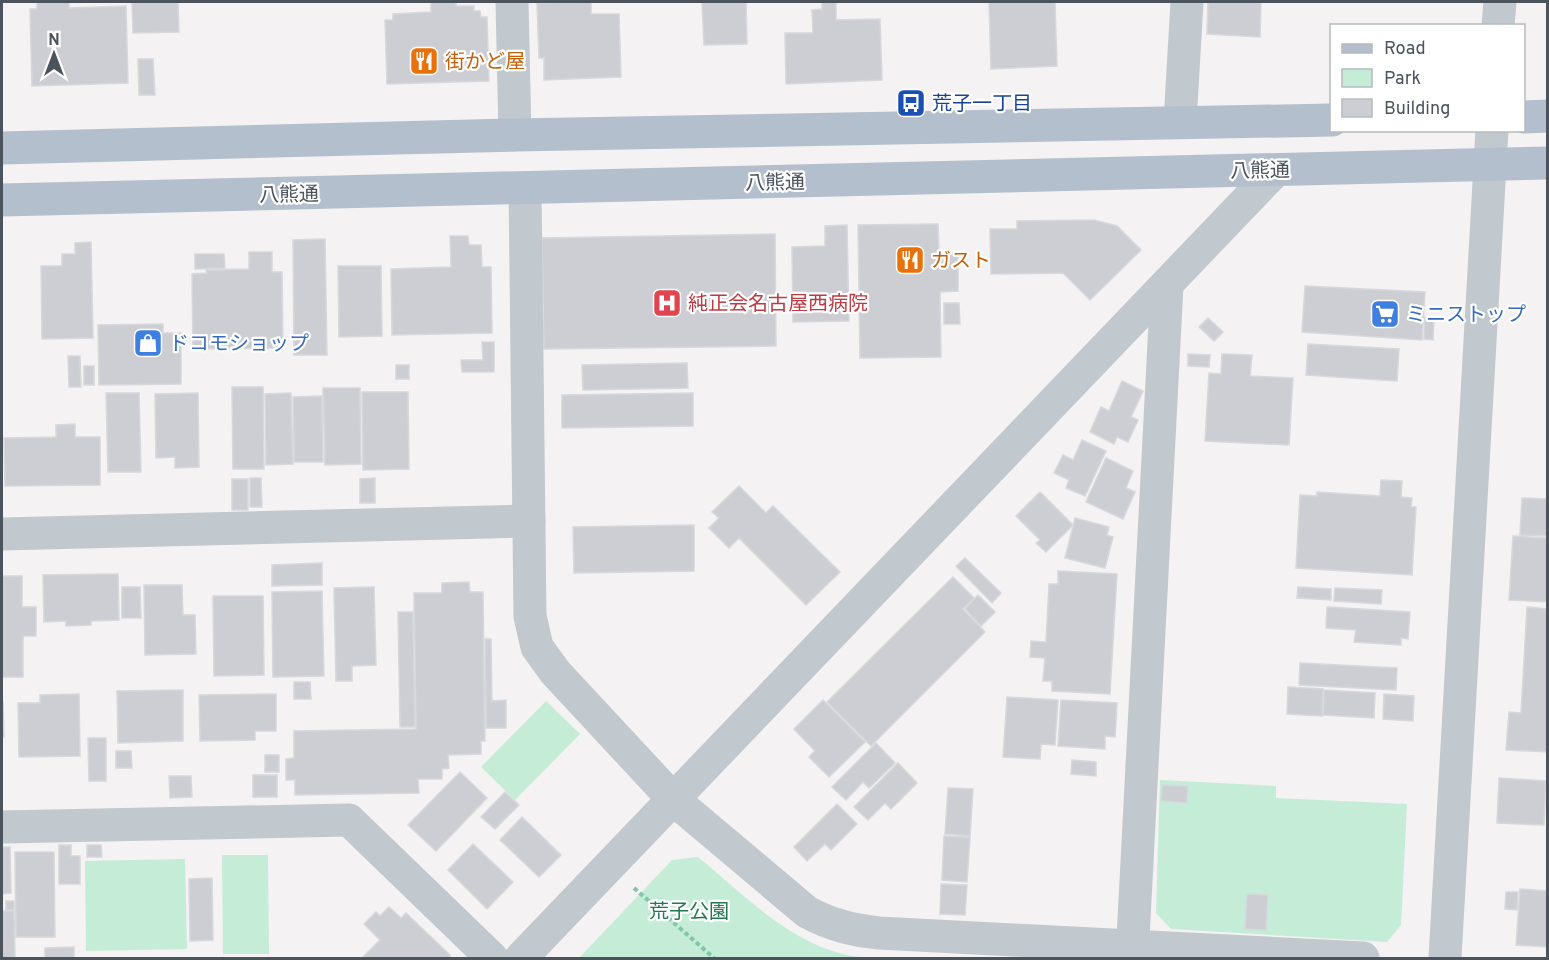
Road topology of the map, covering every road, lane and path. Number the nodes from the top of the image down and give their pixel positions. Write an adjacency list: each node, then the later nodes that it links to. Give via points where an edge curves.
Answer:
1 (512, 2): 10 (street)
2 (1187, 2): 8 (street)
3 (1500, 2): 4 (street)
4 (1498, 24)
5 (1548, 116): 6 (main road)
6 (1525, 117)
7 (1330, 120): 8 (main road)
8 (1180, 122): 10 (main road)
9 (1492, 132): 13 (street)
10 (515, 135): 11 (main road)
11 (2, 148)
12 (1548, 163): 13 (main road, 八熊通)
13 (1490, 164): 14 (main road, 八熊通); 28 (street)
14 (1276, 170): 15 (main road, 八熊通); 17 (street)
15 (525, 188): 16 (main road, 八熊通); 18 (street)
16 (2, 200)
17 (1167, 285): 20 (street); 23 (street)
18 (529, 521): 19 (street); 20 (street, via 530,616 537,647 555,672)
19 (2, 534)
20 (674, 800): 22 (street); 23 (street, via 807,912 827,923 879,933)
21 (2, 827): 24 (street, via 349,820)
22 (609, 866): 25 (street); 26 (path)
23 (1133, 952): 27 (street)
24 (492, 958)
25 (521, 958)
26 (714, 958)
27 (1364, 958)
28 (1445, 958)

